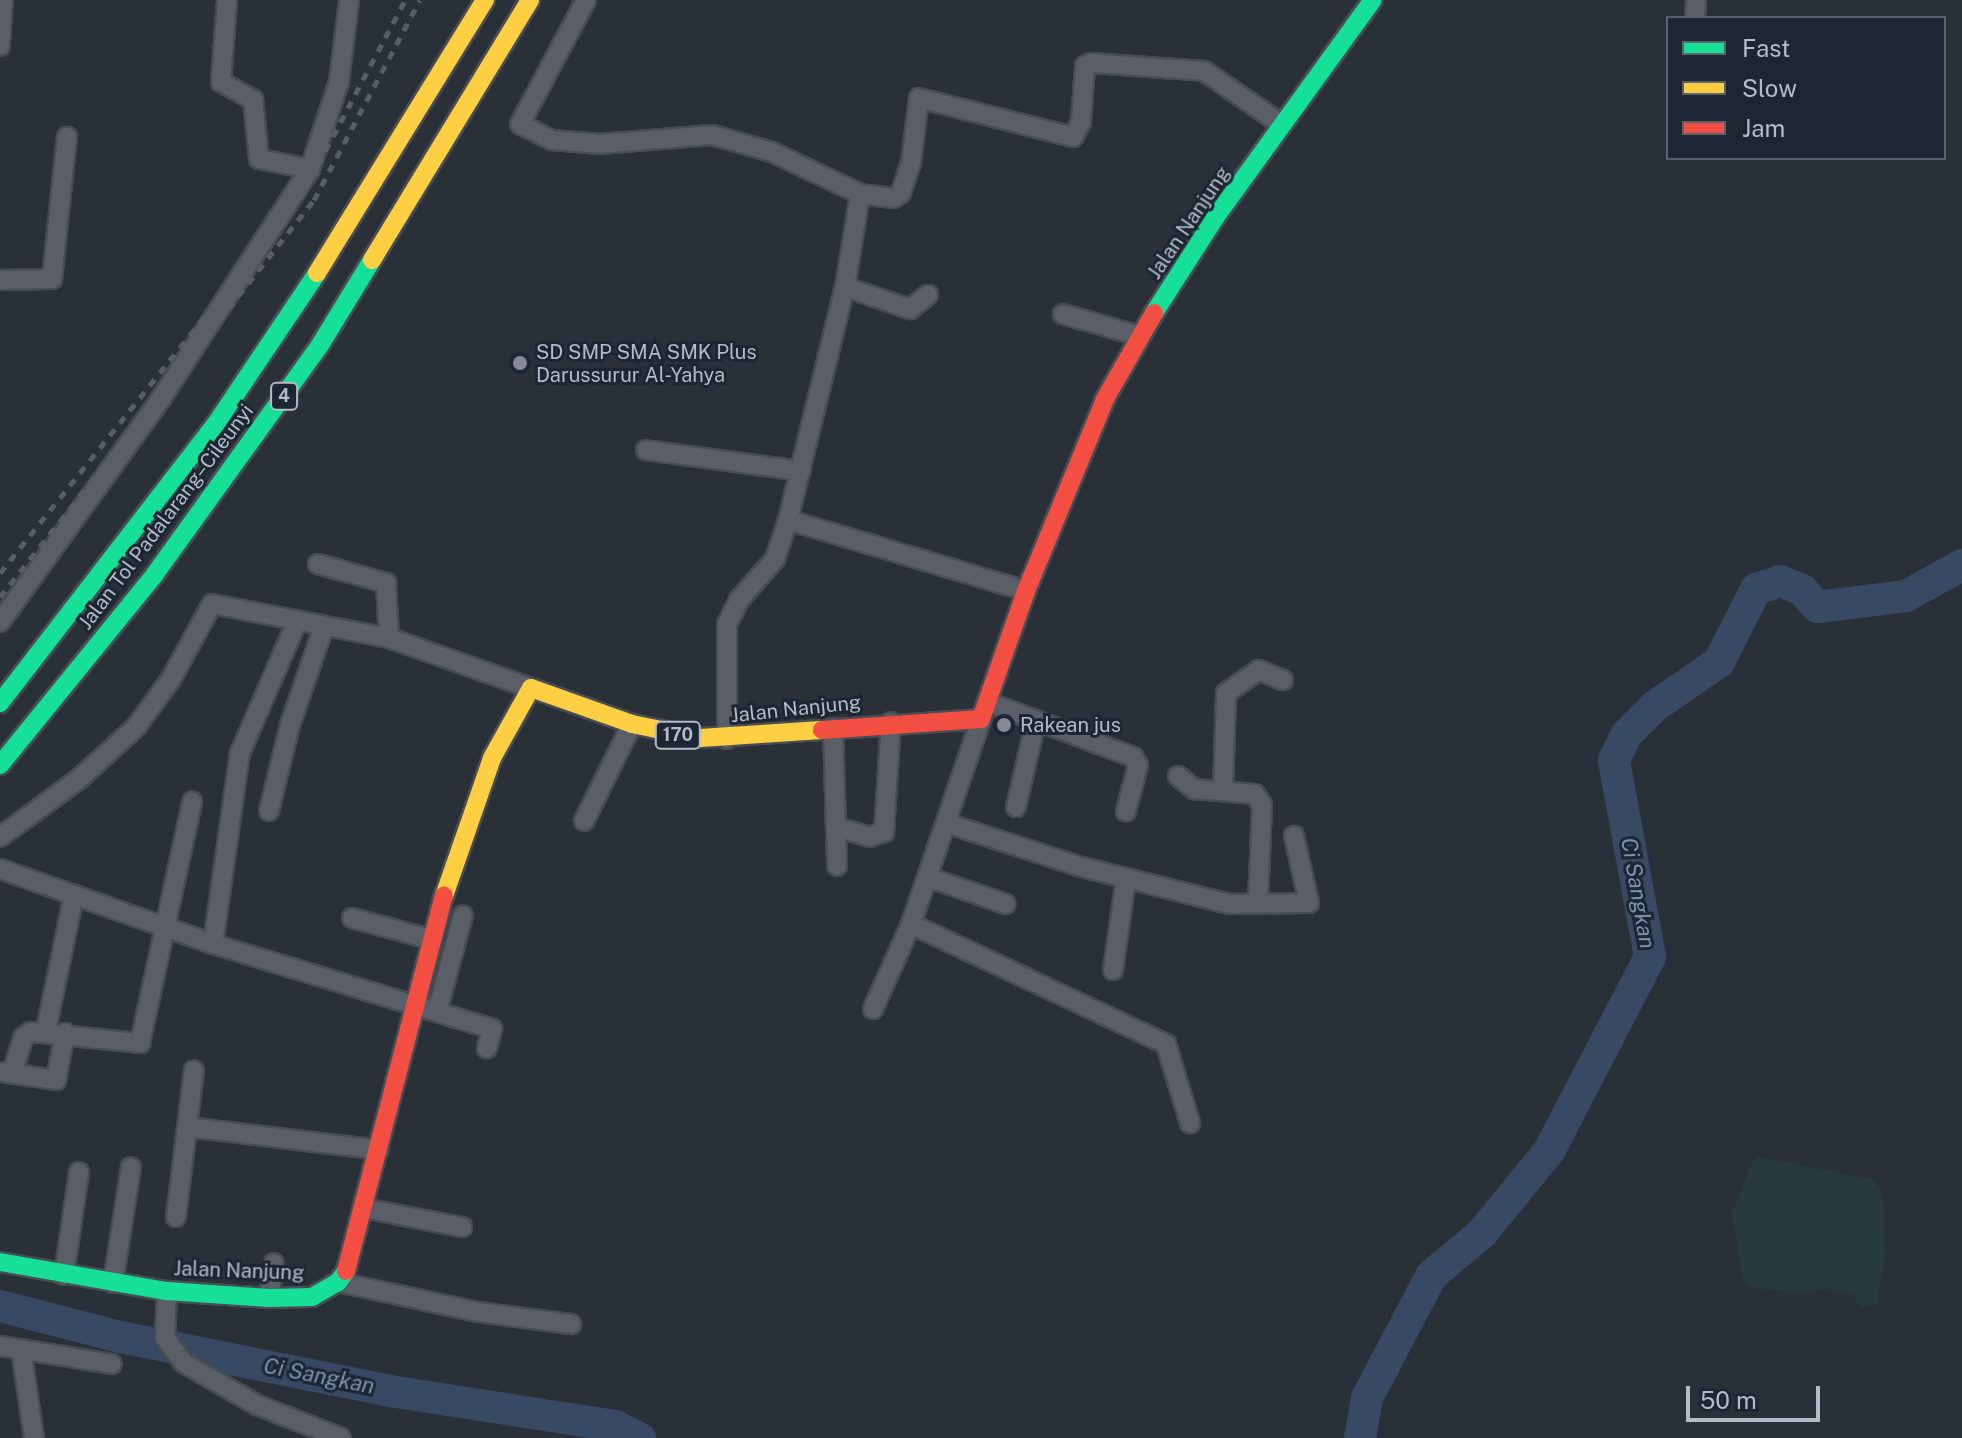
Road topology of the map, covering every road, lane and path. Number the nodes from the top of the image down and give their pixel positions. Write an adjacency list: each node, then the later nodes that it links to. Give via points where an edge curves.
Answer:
1 (3, 0): 8 (street)
2 (227, 0): 11 (street, via 221,82 253,100 259,159)
3 (349, 0): 11 (street, via 330,123)
4 (485, 0): 29 (main road, Jalan Tol Padalarang–Cileunyi / 4, via 303,297 215,425)
5 (530, 0): 36 (main road, Jalan Tol Padalarang–Cileunyi / 4, via 475,97 302,370 155,574)
6 (586, 0): 12 (street, via 520,124 552,140 600,144 712,135 772,152)
7 (1373, 0): 9 (main road, Jalan Nanjung)
8 (0, 46)
9 (1281, 124): 12 (street, via 1204,71 1091,63 1085,66 1081,122 1073,137 921,97 901,193 893,198); 17 (main road, Jalan Nanjung)
10 (67, 137): 13 (street, via 51,282)
11 (310, 169): 24 (street, via 162,397)
12 (860, 194): 14 (street)
13 (0, 280)
14 (845, 287): 15 (street, via 910,309); 19 (street)
15 (928, 295)
16 (1063, 314): 17 (street)
17 (1139, 336): 22 (main road, Jalan Nanjung, via 1105,399)
18 (646, 450): 19 (street)
19 (801, 471): 20 (street)
20 (788, 520): 22 (street); 35 (street, via 775,559 739,600 727,624)
21 (318, 564): 26 (street, via 386,583)
22 (1026, 591): 30 (main road, Jalan Nanjung)
23 (297, 621): 25 (street); 47 (street, via 223,603 207,607 171,679 136,727 90,771); 60 (street, via 240,753)
24 (0, 622)
25 (324, 626): 26 (street); 41 (street, via 290,725)
26 (389, 638): 28 (street)
27 (1283, 680): 38 (street, via 1259,670 1226,693)
28 (531, 688): 33 (main road, Jalan Nanjung / 170); 59 (main road, via 487,772)
29 (0, 703)
30 (984, 710): 31 (street); 32 (main road, Jalan Nanjung / 170); 44 (street)
31 (1036, 721): 40 (street); 42 (street, via 1137,761)
32 (891, 722): 34 (main road, Jalan Nanjung / 170); 45 (street, via 884,832 869,837)
33 (632, 724): 35 (main road, Jalan Nanjung / 170, via 666,734); 43 (street)
34 (833, 728): 35 (main road, Jalan Nanjung / 170); 45 (street)
35 (727, 739)
36 (0, 765)
37 (1178, 776): 38 (street, via 1194,789)
38 (1223, 791): 53 (street, via 1255,794 1262,805)
39 (192, 802): 58 (street)
40 (1016, 807)
41 (269, 811)
42 (1126, 811)
43 (584, 821)
44 (946, 823): 50 (street); 51 (street)
45 (837, 827): 48 (street)
46 (1294, 836): 53 (street, via 1309,903)
47 (0, 837)
48 (837, 866)
49 (0, 869): 52 (street)
50 (927, 877): 54 (street); 57 (street)
51 (1126, 879): 53 (street, via 1229,904); 61 (street)
52 (74, 895): 58 (street); 65 (street)
53 (1258, 903)
54 (1006, 904)
55 (463, 915): 64 (street)
56 (352, 918): 59 (street)
57 (911, 924): 63 (street); 70 (street, via 1166,1044)
58 (164, 927): 60 (street); 66 (street, via 140,1043)
59 (430, 939): 62 (main road)
60 (213, 944): 62 (street)
61 (1113, 970)
62 (413, 1003): 64 (street); 72 (main road)
63 (873, 1009)
64 (437, 1012): 67 (street, via 492,1029)
65 (46, 1030): 66 (street); 69 (street, via 25,1036)
66 (65, 1033): 69 (street, via 56,1080)
67 (487, 1048)
68 (194, 1070): 71 (street)
69 (6, 1073)
70 (1190, 1123)
71 (187, 1127): 72 (street); 76 (street)
72 (379, 1150): 75 (main road)
73 (131, 1167): 82 (street)
74 (79, 1172): 80 (street)
75 (363, 1208): 77 (street); 81 (main road, via 348,1268)
76 (176, 1217)
77 (462, 1227)
78 (0, 1262): 80 (main road, Jalan Nanjung)
79 (274, 1263): 84 (street)
80 (64, 1275): 82 (main road, Jalan Nanjung)
81 (338, 1282): 84 (main road, Jalan Nanjung, via 312,1297); 85 (street, via 478,1312)
82 (113, 1283): 83 (main road, Jalan Nanjung)
83 (167, 1291): 84 (main road, Jalan Nanjung); 90 (street, via 163,1328 184,1363 257,1405)
84 (269, 1298)
85 (571, 1324)
86 (0, 1346): 87 (street)
87 (21, 1349): 88 (street); 89 (street)
88 (112, 1364)
89 (34, 1438)
90 (341, 1438)

